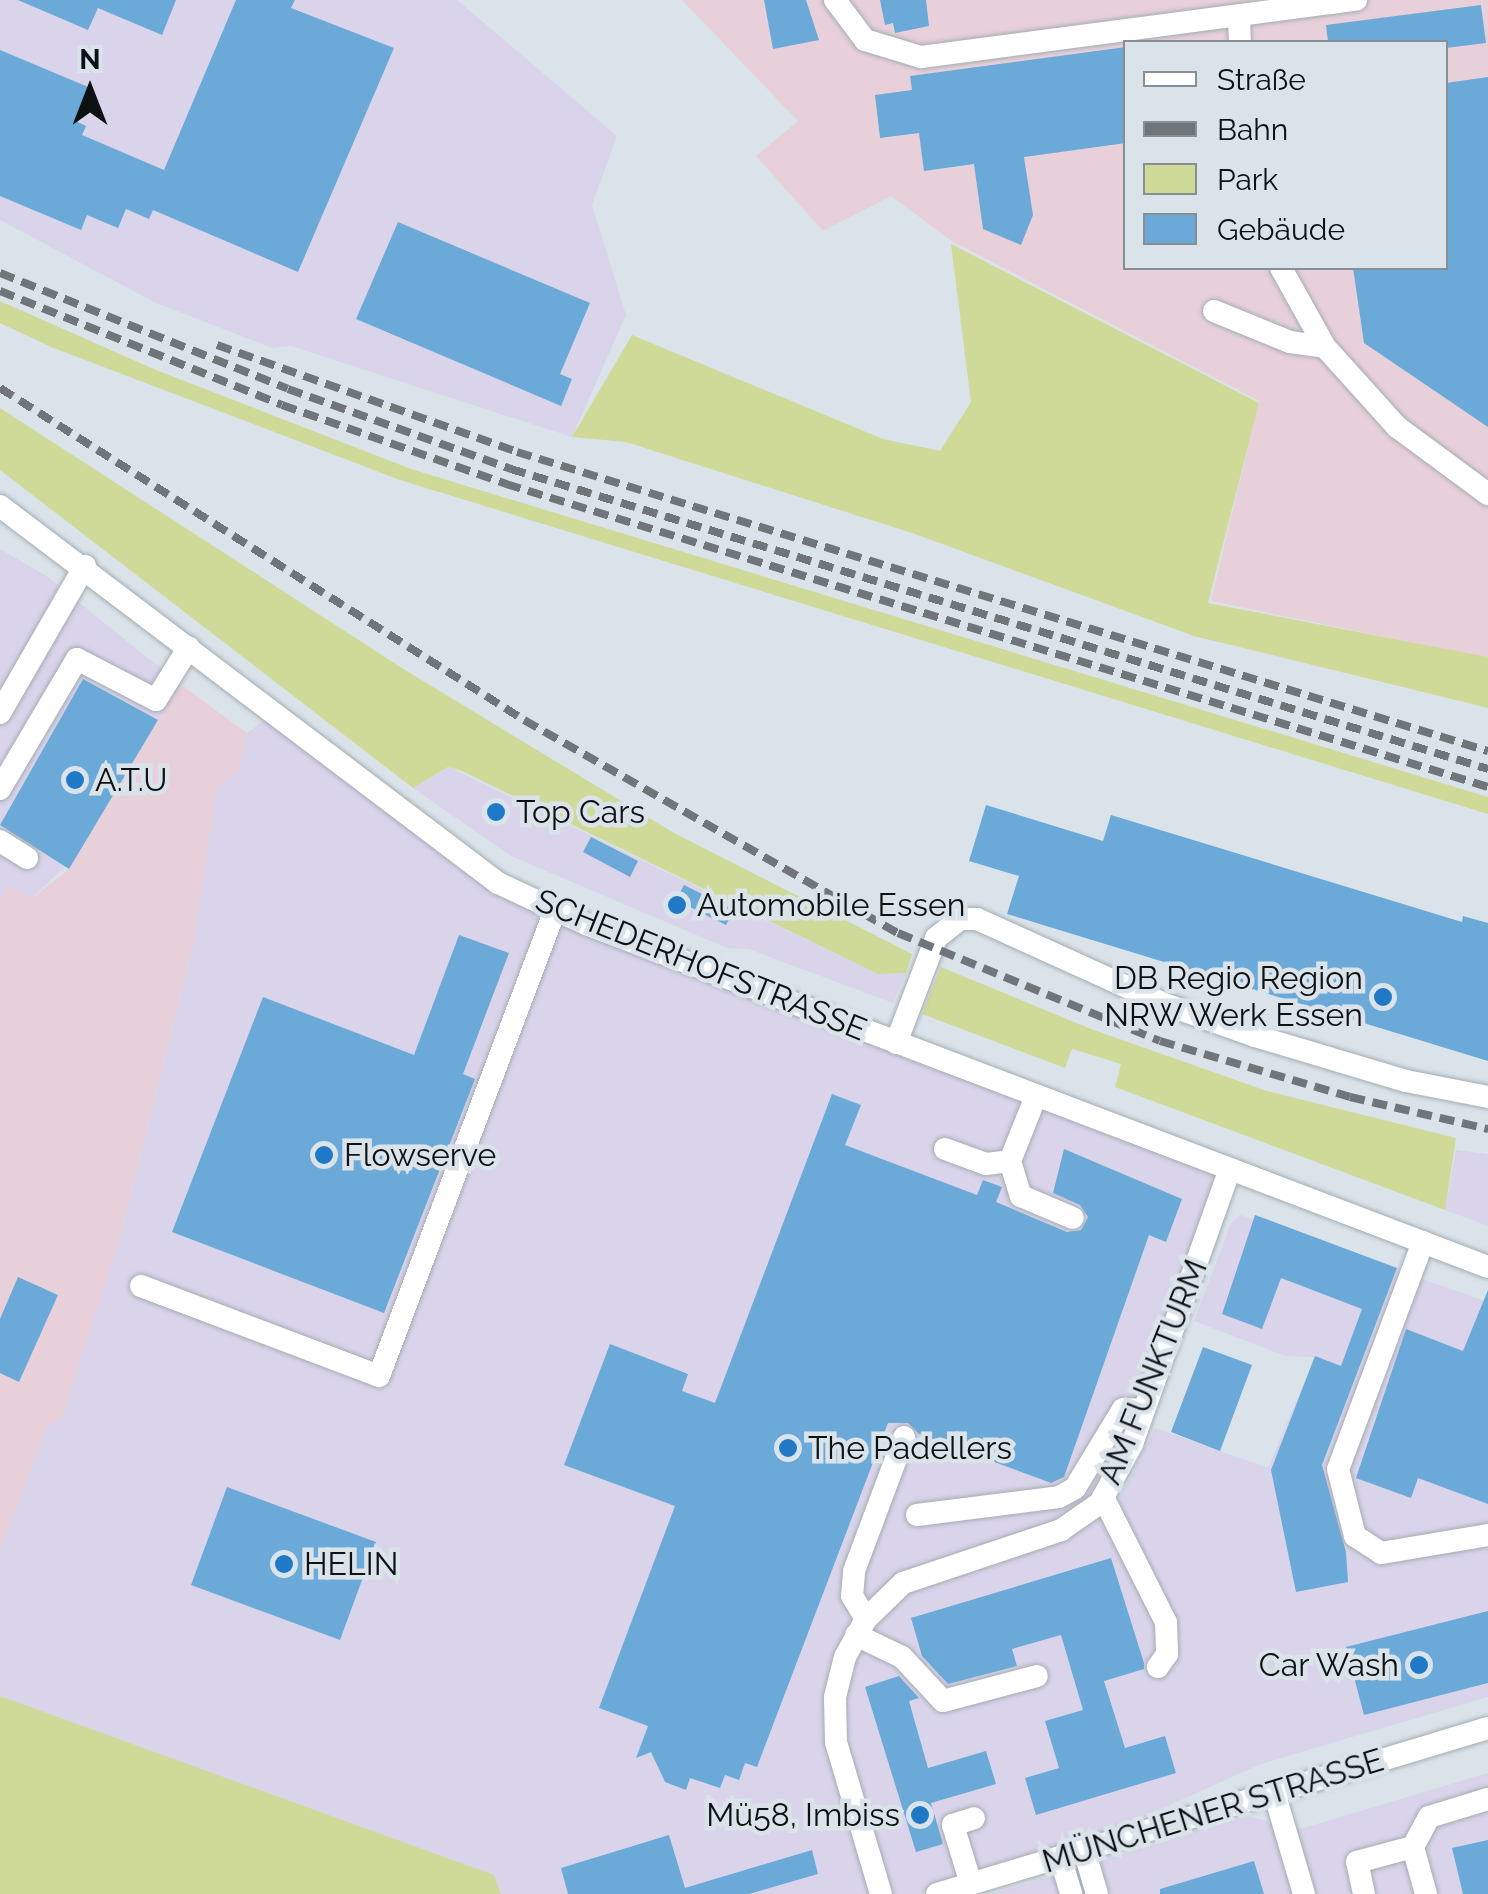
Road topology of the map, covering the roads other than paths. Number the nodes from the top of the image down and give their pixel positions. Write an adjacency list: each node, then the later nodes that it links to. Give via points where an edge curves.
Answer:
1 (834, 0): 3 (street, via 865,40 920,57)
2 (1356, 0): 3 (street)
3 (1239, 17): 4 (street)
4 (1240, 40)
5 (1283, 270): 7 (street)
6 (1214, 312): 7 (street, via 1290,342)
7 (1325, 347): 8 (street, via 1398,427)
8 (1488, 494)
9 (0, 506): 10 (street, SCHEDERHOFSTRASSE)
10 (85, 566): 11 (street, SCHEDERHOFSTRASSE); 12 (street)
11 (189, 648): 13 (street, via 156,700 77,658); 16 (street, SCHEDERHOFSTRASSE, via 498,883)
12 (0, 713)
13 (0, 790)
14 (0, 841): 15 (street)
15 (26, 858)
16 (555, 909): 17 (street, SCHEDERHOFSTRASSE); 26 (street, via 378,1376)
17 (896, 1043): 18 (street, SCHEDERHOFSTRASSE); 19 (street, via 936,938 960,919 978,919 1162,1003 1255,1036 1406,1081)
18 (1036, 1096): 21 (street); 22 (street, SCHEDERHOFSTRASSE)
19 (1488, 1097)
20 (946, 1148): 21 (street, via 986,1164)
21 (1010, 1161): 23 (street, via 1020,1196)
22 (1230, 1169): 24 (street, SCHEDERHOFSTRASSE); 27 (street, AM FUNKTURM)
23 (1073, 1218)
24 (1424, 1242): 25 (street, SCHEDERHOFSTRASSE); 31 (street, via 1338,1469 1355,1536 1381,1553)
25 (1488, 1266)
26 (141, 1286)
27 (1144, 1410): 29 (street, AM FUNKTURM); 30 (street, via 1122,1408 1075,1488 1059,1497)
28 (904, 1437): 32 (street, via 854,1571 852,1596)
29 (1103, 1497): 32 (street, AM FUNKTURM, via 1061,1530 903,1583); 33 (street, via 1166,1622 1167,1654)
30 (917, 1514)
31 (1488, 1536)
32 (861, 1627): 34 (street, via 902,1656 942,1701); 43 (street, AM FUNKTURM, via 834,1697 836,1742)
33 (1158, 1667)
34 (1037, 1676)
35 (1488, 1728): 36 (street, MÜNCHENER STRASSE)
36 (1274, 1792): 40 (street, MÜNCHENER STRASSE); 47 (street)
37 (1488, 1799): 39 (street, via 1430,1817)
38 (974, 1818): 42 (street, via 953,1825)
39 (1413, 1848): 48 (street, via 1357,1862); 49 (street)
40 (1084, 1850): 41 (street, MÜNCHENER STRASSE); 46 (street)
41 (1060, 1858): 42 (street, MÜNCHENER STRASSE); 45 (street)
42 (971, 1884): 44 (street, MÜNCHENER STRASSE)
43 (881, 1894)
44 (937, 1894)
45 (1071, 1894)
46 (1097, 1894)
47 (1304, 1894)
48 (1364, 1894)
49 (1426, 1894)

